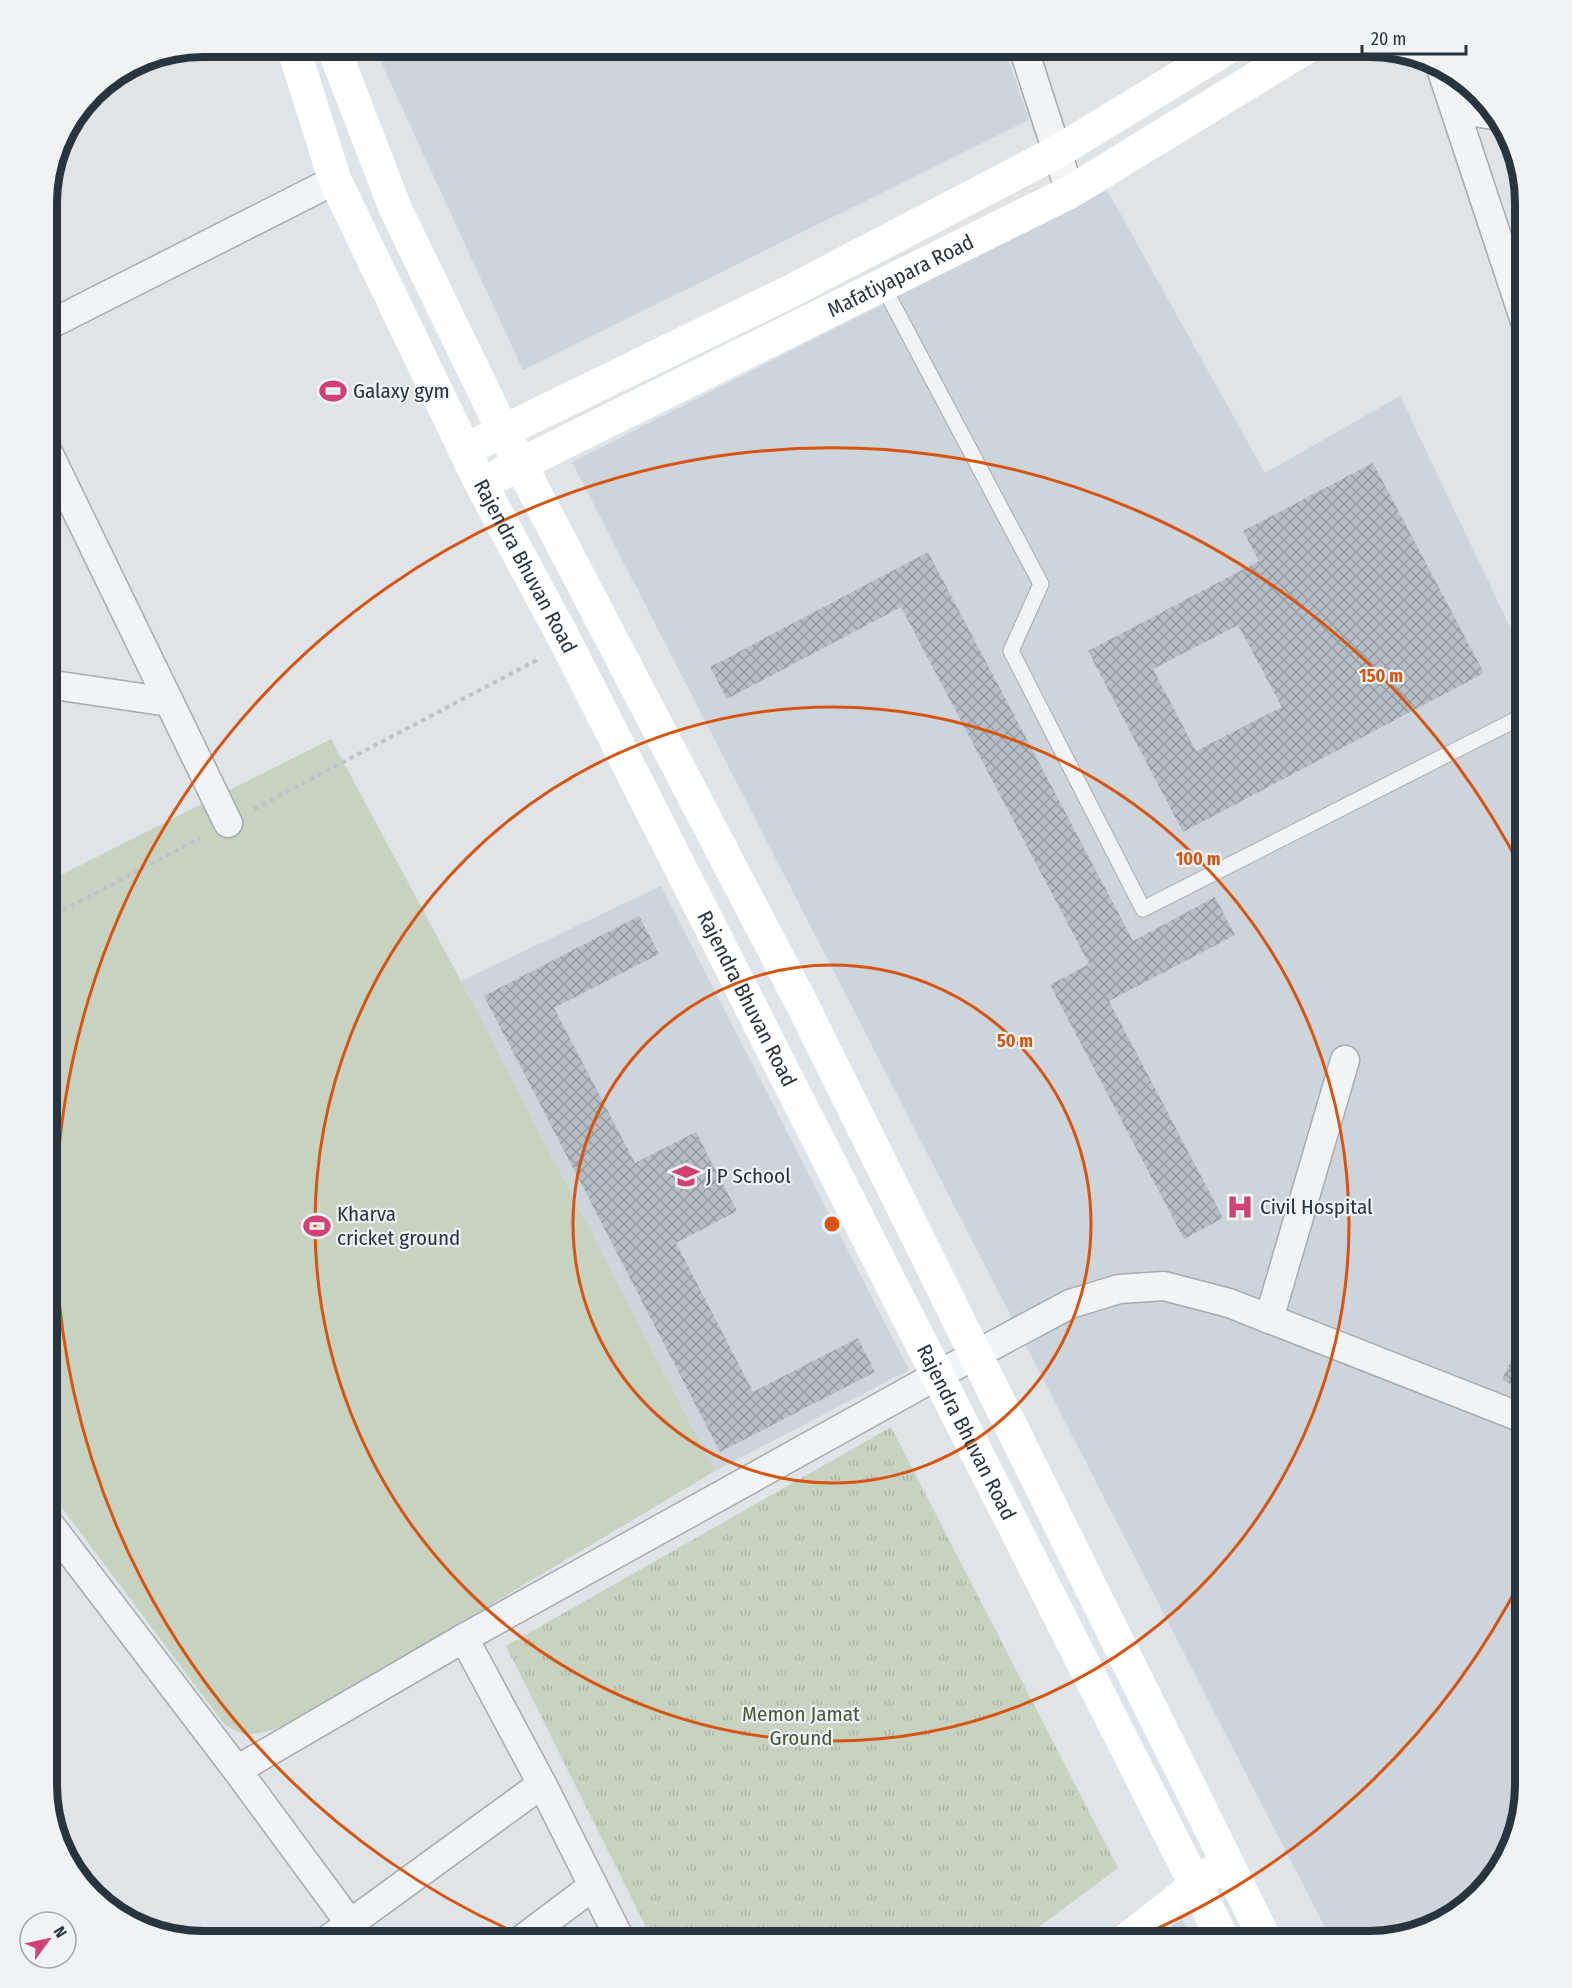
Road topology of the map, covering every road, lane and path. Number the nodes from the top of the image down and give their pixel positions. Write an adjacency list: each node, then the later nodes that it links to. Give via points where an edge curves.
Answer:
1 (296, 57): 7 (street, Rajendra Bhuvan Road)
2 (331, 57): 7 (street)
3 (336, 57): 14 (street, via 396,210)
4 (1026, 57): 11 (street)
5 (1213, 57): 11 (street)
6 (1291, 57): 13 (street, Mafatiyapara Road)
7 (303, 78): 12 (street, Rajendra Bhuvan Road)
8 (1445, 79): 9 (street)
9 (1456, 109): 10 (street); 17 (street)
10 (1484, 114)
11 (1057, 152): 13 (street); 19 (street, via 791,291)
12 (335, 180): 15 (street, Rajendra Bhuvan Road); 18 (street)
13 (1070, 192): 16 (street, Mafatiyapara Road)
14 (423, 265): 15 (street); 19 (street)
15 (386, 285): 20 (street, Rajendra Bhuvan Road)
16 (883, 286): 21 (street, Mafatiyapara Road); 27 (lane, via 1041,584 1011,651 1143,909)
17 (1515, 288)
18 (57, 321)
19 (503, 431): 20 (street); 21 (street)
20 (465, 449): 23 (street, Rajendra Bhuvan Road)
21 (521, 465): 23 (street, Mafatiyapara Road); 30 (street)
22 (57, 471): 26 (street)
23 (481, 484): 24 (street, Rajendra Bhuvan Road)
24 (567, 644): 28 (path); 32 (street, Rajendra Bhuvan Road)
25 (57, 685): 26 (street)
26 (169, 702): 28 (street)
27 (1515, 721)
28 (228, 823): 29 (path)
29 (57, 914)
30 (826, 1053): 32 (street); 34 (street)
31 (1345, 1060): 33 (street)
32 (784, 1074): 35 (street, Rajendra Bhuvan Road)
33 (1269, 1319): 34 (street, via 1229,1303 1164,1286 1119,1289 1070,1304); 36 (street)
34 (976, 1355): 35 (street); 41 (street)
35 (936, 1376): 38 (street); 42 (street, Rajendra Bhuvan Road)
36 (1515, 1415)
37 (57, 1535): 39 (street)
38 (464, 1638): 39 (street); 40 (street)
39 (237, 1770): 44 (street)
40 (542, 1784): 43 (street); 45 (street)
41 (1226, 1861): 42 (street); 50 (street)
42 (1196, 1885): 48 (street); 49 (street, Rajendra Bhuvan Road)
43 (593, 1886): 46 (street); 47 (street)
44 (355, 1931)
45 (358, 1931)
46 (533, 1931)
47 (616, 1931)
48 (1138, 1931)
49 (1219, 1931)
50 (1261, 1931)

